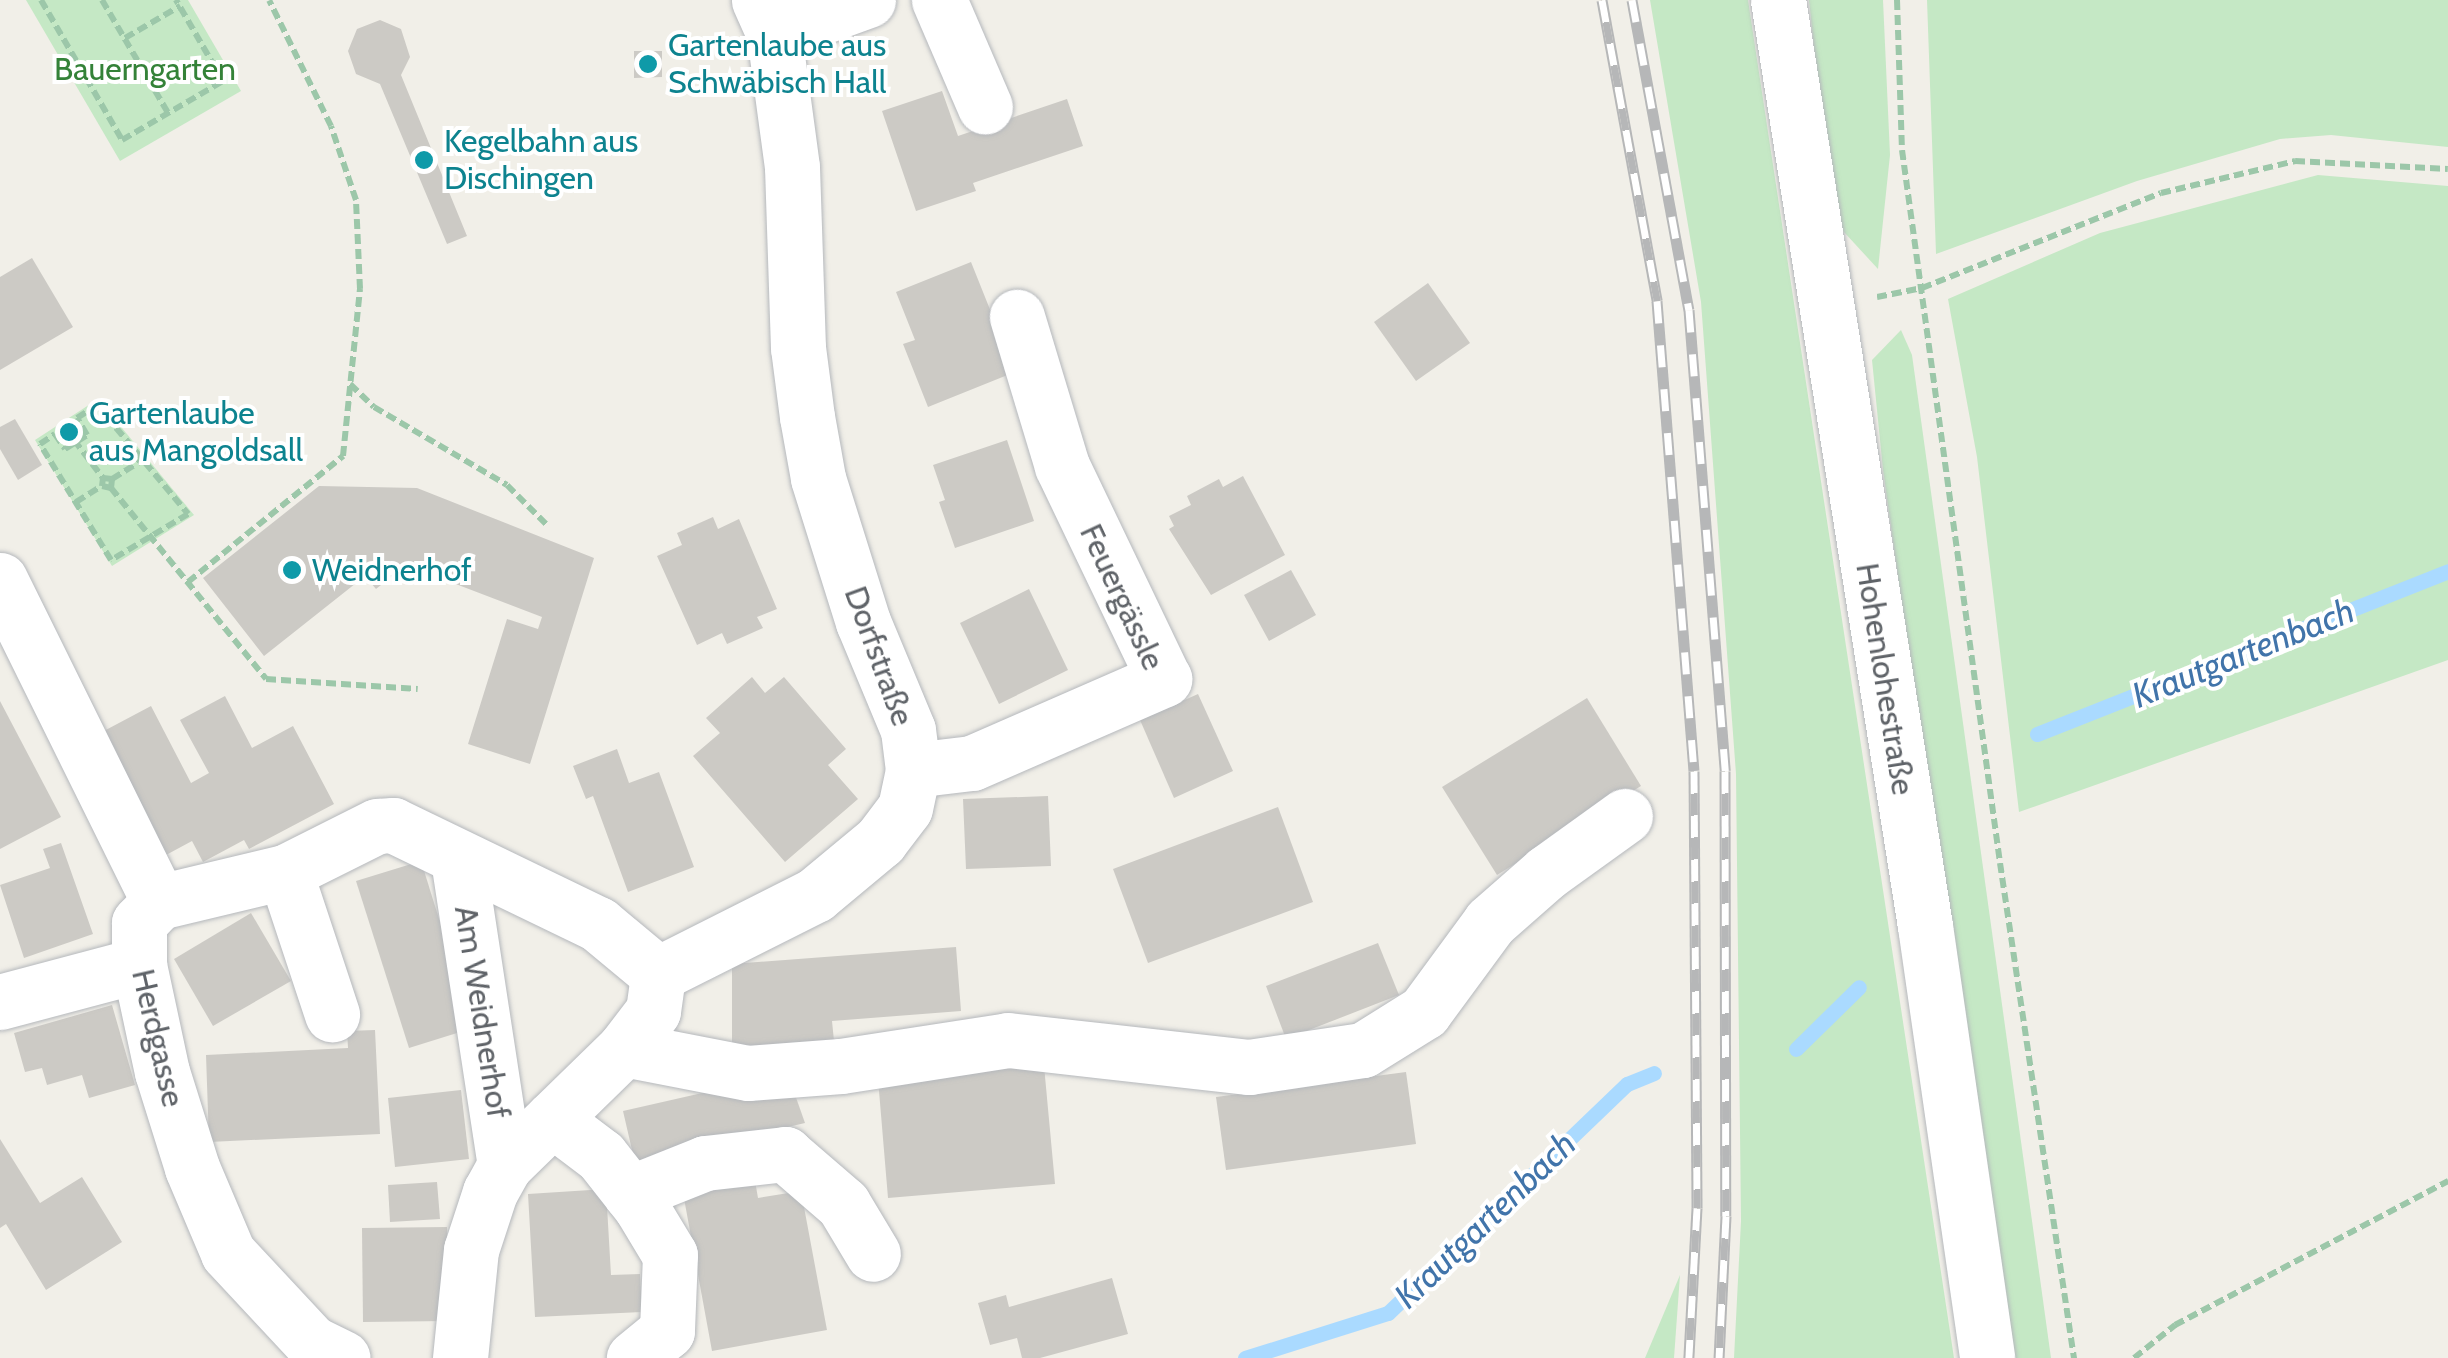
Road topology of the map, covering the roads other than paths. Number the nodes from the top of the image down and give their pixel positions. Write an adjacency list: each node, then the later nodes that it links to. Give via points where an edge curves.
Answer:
1 (868, 0): 4 (street)
2 (939, 0): 5 (street)
3 (1778, 0): 25 (street, Hohenlohestraße)
4 (767, 17): 8 (street, Dorfstraße, via 792,167 798,348 818,478 863,622 908,730)
5 (985, 108)
6 (1017, 317): 8 (street, Feuergässle, via 1062,466 1164,680 972,763)
7 (0, 580): 12 (street)
8 (912, 770): 14 (street, Dorfstraße, via 905,808 880,841 815,896)
9 (1626, 816): 17 (street, via 1490,922 1424,1012 1364,1050 1249,1067 1008,1040 748,1073)
10 (458, 859): 11 (street, Am Weidnerhof, via 393,825 377,826); 14 (street, Am Weidnerhof, via 598,924); 19 (street, Am Weidnerhof)
11 (285, 872): 12 (street, Am Weidnerhof); 16 (street)
12 (158, 902): 13 (street, Herdgasse, via 139,923)
13 (139, 965): 15 (street); 22 (street, Herdgasse, via 162,1072 228,1253)
14 (658, 974): 17 (street, via 653,1011)
15 (0, 1002)
16 (332, 1014)
17 (624, 1050): 18 (street)
18 (552, 1120): 19 (street); 20 (street, via 601,1156)
19 (505, 1164): 24 (street, via 471,1250)
20 (630, 1193): 21 (street, via 705,1163 785,1154 844,1204); 23 (street, via 670,1256 667,1331)
21 (872, 1254)
22 (316, 1353)
23 (642, 1356)
24 (460, 1358)
25 (1987, 1358)

